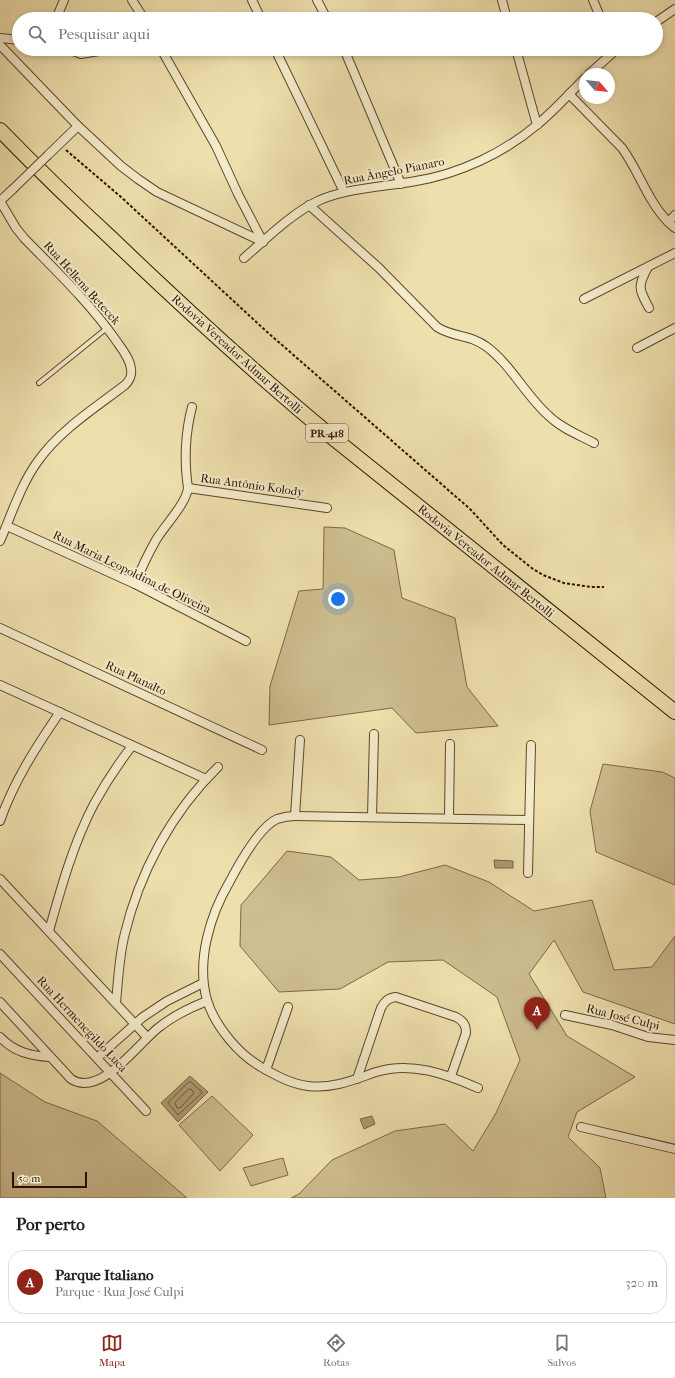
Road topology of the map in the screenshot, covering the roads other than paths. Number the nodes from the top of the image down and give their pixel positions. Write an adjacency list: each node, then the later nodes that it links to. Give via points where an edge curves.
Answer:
1 (64, 0): 8 (street)
2 (132, 0): 9 (street)
3 (252, 0): 10 (street)
4 (317, 0): 11 (street)
5 (502, 0): 12 (street)
6 (593, 0): 13 (street)
7 (675, 9): 14 (street)
8 (59, 12)
9 (140, 12)
10 (258, 12)
11 (324, 12)
12 (506, 12)
13 (598, 12)
14 (663, 17)
15 (0, 38): 16 (street)
16 (12, 39)
17 (0, 45): 27 (street)
18 (165, 56): 36 (street, via 216,146)
19 (278, 56): 30 (street)
20 (347, 56): 29 (street)
21 (518, 56): 26 (street)
22 (608, 56): 23 (street)
23 (595, 68)
24 (579, 84): 25 (street, Rua Ângelo Pianaro)
25 (569, 94): 26 (street, Rua Ângelo Pianaro); 34 (street, via 622,148 652,202)
26 (537, 125): 29 (street, Rua Ângelo Pianaro, via 502,149 467,166 435,177)
27 (78, 126): 31 (street, bridge); 36 (street, via 138,180)
28 (0, 130): 57 (highway, Rodovia Vereador Admar Bertolli / PR-418, via 179,303 282,396)
29 (401, 184): 30 (street, Rua Ângelo Pianaro)
30 (344, 192): 32 (street, Rua Ângelo Pianaro)
31 (0, 201): 42 (street, Rua Hellena Betecek, via 24,238)
32 (309, 205): 36 (street, Rua Ângelo Pianaro); 47 (street, via 379,268 437,327 445,332 470,337 488,348 548,416)
33 (675, 214): 34 (street)
34 (668, 222): 35 (street)
35 (675, 228)
36 (263, 242): 38 (street, Rua Ângelo Pianaro)
37 (675, 253): 39 (street)
38 (244, 258)
39 (648, 268): 40 (street); 41 (street, via 640,288)
40 (584, 299)
41 (649, 308)
42 (108, 328): 45 (lane); 50 (street, Rua Hellena Betecek, via 129,362 130,380 68,429 46,451 29,475)
43 (675, 328): 44 (street)
44 (637, 348)
45 (39, 383)
46 (192, 407): 48 (street, via 186,435)
47 (594, 443)
48 (188, 488): 49 (street, Rua Antônio Kolody); 52 (street, Rua Antônio Kolody, via 186,498 150,551)
49 (327, 508)
50 (7, 526): 51 (street); 52 (street, Rua Maria Leopoldina de Oliveira)
51 (0, 541)
52 (135, 584): 54 (street, Rua Maria Leopoldina de Oliveira)
53 (0, 628): 63 (street, Rua Planalto)
54 (246, 640)
55 (0, 685): 56 (street)
56 (60, 712): 62 (street); 70 (street, via 26,763)
57 (675, 712)
58 (374, 734): 67 (street)
59 (300, 740): 66 (street)
60 (450, 744): 68 (street)
61 (531, 745): 69 (street)
62 (132, 746): 65 (street); 73 (street, via 104,785 84,826 64,876)
63 (262, 750)
64 (218, 767): 65 (street)
65 (206, 779): 78 (street, via 172,822 139,890 124,937)
66 (295, 816): 67 (street); 75 (street, via 277,819 267,827 228,883 207,940)
67 (372, 817): 68 (street)
68 (449, 818): 69 (street)
69 (530, 820): 71 (street)
70 (0, 821)
71 (528, 873)
72 (0, 879): 73 (street)
73 (49, 931): 78 (street)
74 (0, 954): 86 (street, Rua Hermenegildo Luca)
75 (204, 983): 76 (street); 81 (street, via 167,1001)
76 (207, 1001): 82 (street, via 176,1015); 87 (street, via 214,1018 234,1045 247,1058)
77 (0, 1002): 85 (street)
78 (116, 1003): 81 (street)
79 (288, 1007): 87 (street)
80 (565, 1015): 84 (street, Rua José Culpi, via 612,1025 648,1037)
81 (135, 1023): 82 (street); 86 (street)
82 (147, 1037): 88 (street)
83 (0, 1038): 85 (street, via 15,1050)
84 (675, 1040)
85 (50, 1057): 88 (street, via 77,1083 93,1082)
86 (96, 1058): 88 (street, Rua Hermenegildo Luca)
87 (266, 1070): 90 (street, via 289,1081 308,1086 335,1086)
88 (111, 1073): 92 (street, Rua Hermenegildo Luca)
89 (450, 1076): 90 (street, via 429,1070 400,1068 387,1069); 90 (street, via 466,1026 456,1017 396,997 384,1002 381,1008); 91 (street)
90 (357, 1079)
91 (478, 1088)
92 (146, 1111)
93 (581, 1127): 94 (street)
94 (675, 1149)

